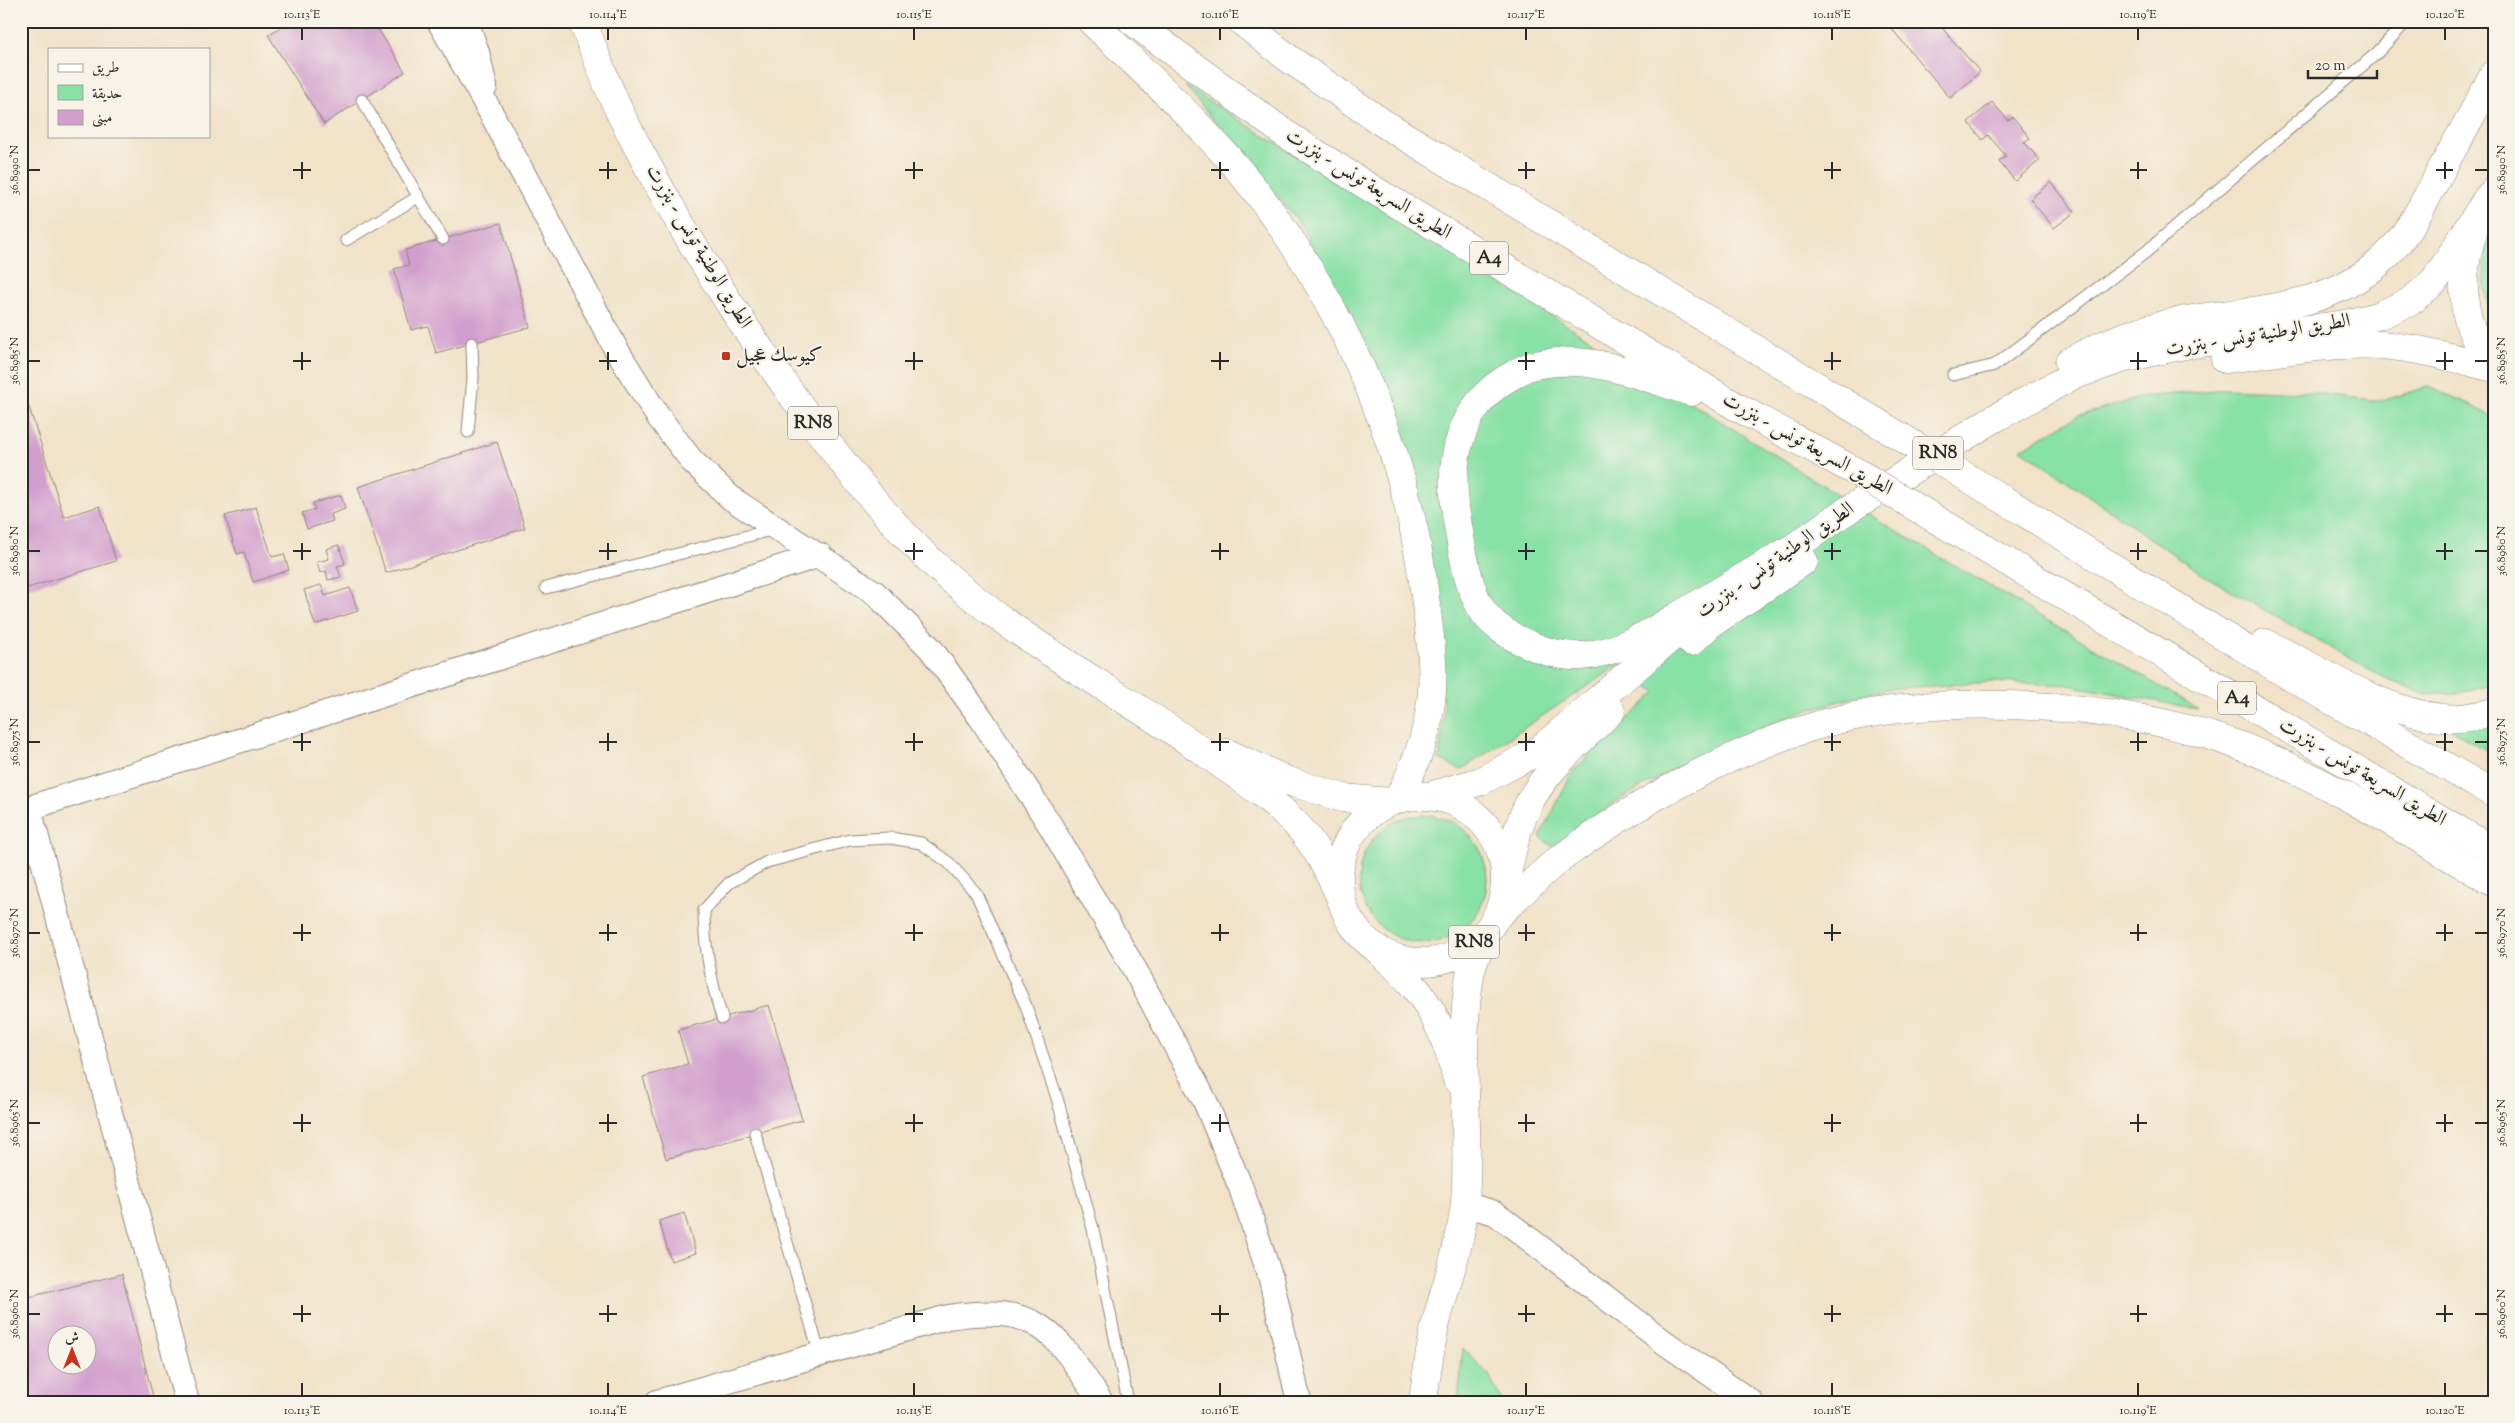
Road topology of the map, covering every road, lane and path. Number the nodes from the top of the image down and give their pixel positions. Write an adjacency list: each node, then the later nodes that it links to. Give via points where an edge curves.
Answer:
1 (439, 21): 10 (street)
2 (466, 21): 10 (street, via 477,52)
3 (582, 21): 28 (main road, الطريق الوطنية تونس - بنزرت / RN8, via 621,113 676,215 741,324 858,481 934,564 987,608 1057,659)
4 (1091, 21): 31 (main road, via 1212,141 1258,195 1305,262 1341,324 1378,403 1404,483 1422,564 1430,640 1431,701 1426,731 1416,765)
5 (1132, 21): 19 (main road, الطريق السريعة تونس - بنزرت / A4, via 1292,138 1364,184)
6 (1241, 21): 25 (main road, A4, bridge, via 1288,58 1383,123)
7 (2407, 21): 18 (lane, via 2377,53 2146,252 1995,365)
8 (2494, 74): 20 (main road, via 2420,210 2380,262 2338,290 2313,300 2176,322 2108,343 2070,361)
9 (362, 100): 11 (lane)
10 (490, 110): 22 (street, via 616,349 657,415 692,461 718,486)
11 (418, 197): 13 (lane); 14 (lane)
12 (2487, 201): 16 (main road, الطريق الوطنية تونس - بنزرت / RN8, via 2465,259 2464,282 2466,316 2474,340); 20 (main road, الطريق الوطنية تونس - بنزرت / RN8, via 2434,282 2408,303 2377,316 2340,325 2184,345 2121,359 2072,376)
13 (443, 239)
14 (346, 240)
15 (472, 343): 21 (lane, via 473,378)
16 (2494, 364)
17 (2494, 368): 35 (main road, الطريق الوطنية تونس - بنزرت / RN8, via 2429,352 2382,345 2343,345 2190,363 2126,377 2076,393 2005,432 1854,527 1708,626 1559,762 1529,802 1518,828)
18 (1953, 375)
19 (1737, 407): 23 (main road, via 1614,366 1572,361 1530,366 1499,382 1475,405 1462,434 1454,472 1457,521 1466,568 1481,609 1503,630 1527,645 1581,656 1611,650 1646,635); 33 (main road, الطريق السريعة تونس - بنزرت / A4, bridge, via 1860,474)
20 (1990, 421): 23 (main road, الطريق الوطنية تونس - بنزرت / RN8)
21 (468, 432)
22 (776, 529): 24 (street); 26 (lane)
23 (1791, 549): 30 (main road, الطريق الوطنية تونس - بنزرت / RN8, via 1697,614 1538,751 1481,781)
24 (820, 555): 32 (street); 48 (street, via 875,593 931,649 981,718 1050,825 1135,970 1205,1101 1241,1188 1271,1279)
25 (2142, 584): 27 (main road, via 2356,690 2403,708 2440,718 2466,718); 29 (main road, A4, via 2291,677)
26 (546, 588)
27 (2494, 712)
28 (1162, 722): 31 (main road, الطريق الوطنية تونس - بنزرت / RN8, via 1288,781 1343,798); 36 (main road, الطريق الوطنية تونس - بنزرت / RN8, via 1262,793 1296,824 1322,858)
29 (2494, 794)
30 (1430, 796): 31 (main road, الطريق الوطنية تونس - بنزرت / RN8); 35 (main road, الطريق الوطنية تونس - بنزرت / RN8, via 1455,802 1476,816 1493,835 1503,859)
31 (1394, 801): 36 (main road, الطريق الوطنية تونس - بنزرت / RN8, via 1370,814 1350,839 1343,852 1339,875)
32 (25, 809): 44 (street)
33 (2494, 851)
34 (2494, 883): 37 (main road, RN8, via 2332,788 2267,756 2206,734 2140,718 2073,708 2002,704 1906,708 1841,719 1773,741 1694,776 1623,816 1556,862)
35 (1505, 884): 37 (main road, الطريق الوطنية تونس - بنزرت / RN8)
36 (1341, 899): 38 (main road, الطريق الوطنية تونس - بنزرت / RN8, via 1360,934)
37 (1491, 925): 38 (main road, الطريق الوطنية تونس - بنزرت / RN8, via 1467,949 1445,958 1421,962 1397,958); 40 (main road, via 1470,974)
38 (1375, 947): 40 (main road, via 1412,984 1433,1015 1451,1053)
39 (722, 1018): 47 (lane, via 704,943 704,910 729,883 767,862 850,840 890,838 921,843 949,863 976,893 1026,1006 1057,1098 1092,1230)
40 (1465, 1114): 42 (main road, via 1467,1163)
41 (755, 1133): 43 (lane)
42 (1464, 1204): 49 (main road, via 1434,1332); 50 (street, via 1495,1213 1664,1342)
43 (820, 1355): 45 (street); 46 (street, via 948,1317 977,1312 1010,1314 1042,1326 1060,1343)
44 (188, 1402)
45 (657, 1402)
46 (1101, 1402)
47 (1128, 1402)
48 (1299, 1402)
49 (1423, 1402)
50 (1751, 1402)

